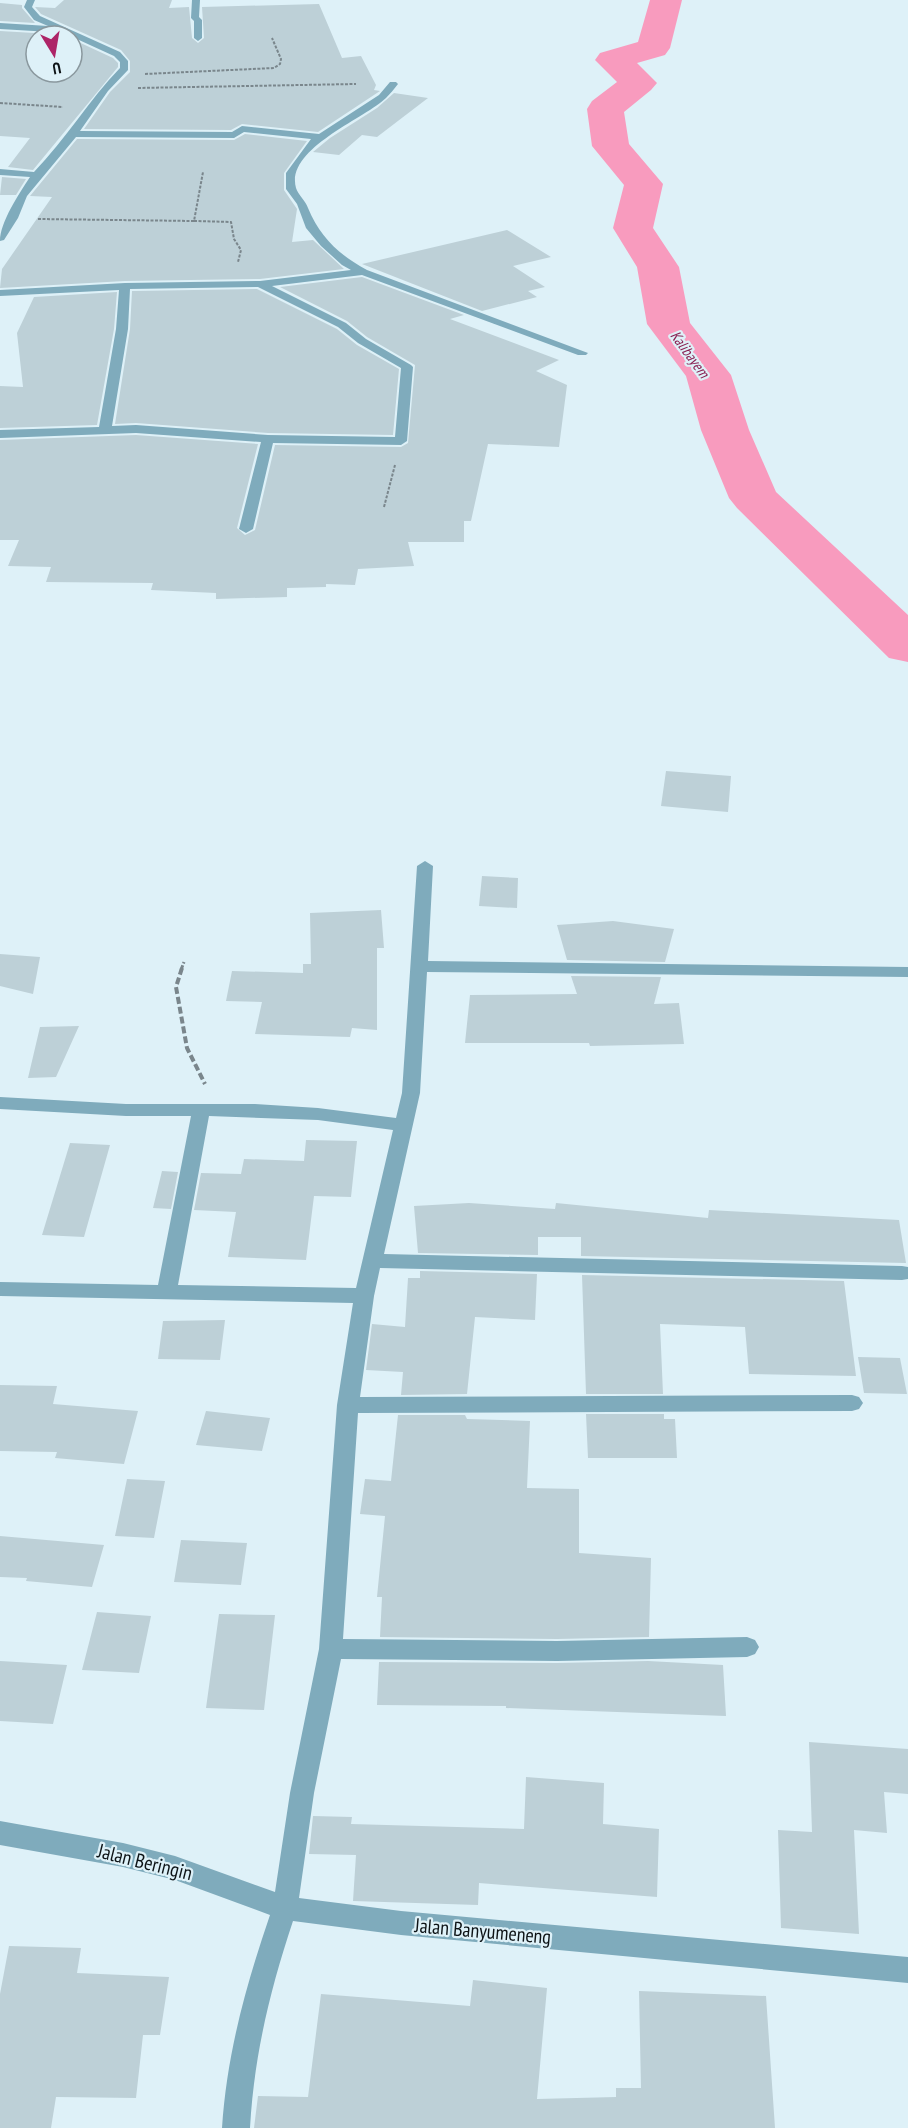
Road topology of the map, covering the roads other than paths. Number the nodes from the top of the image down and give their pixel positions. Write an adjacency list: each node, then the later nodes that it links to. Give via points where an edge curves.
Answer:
1 (31, 0): 3 (street, via 31,12)
2 (196, 0): 7 (street)
3 (47, 24)
4 (0, 26): 5 (street)
5 (24, 27)
6 (84, 39): 9 (street, via 122,57 125,68)
7 (198, 39)
8 (393, 84): 10 (street, via 382,97)
9 (74, 134): 10 (street, via 234,135 242,129); 12 (street)
10 (321, 137): 14 (street, via 311,143 291,173 291,189 310,226 325,244)
11 (0, 172): 12 (street)
12 (37, 175): 13 (street)
13 (0, 238)
14 (363, 272): 15 (street); 18 (street)
15 (260, 284): 16 (street); 21 (street, via 342,325 407,367 401,441)
16 (125, 286): 17 (street); 19 (street)
17 (0, 293)
18 (582, 353)
19 (105, 429): 20 (street); 21 (street)
20 (0, 434)
21 (268, 439): 22 (street)
22 (246, 529)
23 (425, 866): 24 (street)
24 (420, 966): 25 (street); 28 (street, via 411,1093)
25 (908, 972)
26 (0, 1103): 27 (street)
27 (201, 1110): 28 (street, via 318,1114); 32 (street)
28 (403, 1125): 29 (street)
29 (373, 1261): 30 (street); 33 (street)
30 (902, 1274)
31 (0, 1289): 32 (street)
32 (167, 1292): 33 (street)
33 (363, 1296): 35 (street)
34 (852, 1403): 35 (street)
35 (348, 1405): 37 (street)
36 (747, 1647): 37 (street, via 557,1651)
37 (331, 1649): 39 (street, via 302,1793)
38 (0, 1833): 39 (street, Jalan Beringin, via 175,1868)
39 (285, 1908): 40 (street, Jalan Banyumeneng, via 400,1923); 41 (street, via 249,2027)
40 (908, 1970)
41 (236, 2128)

